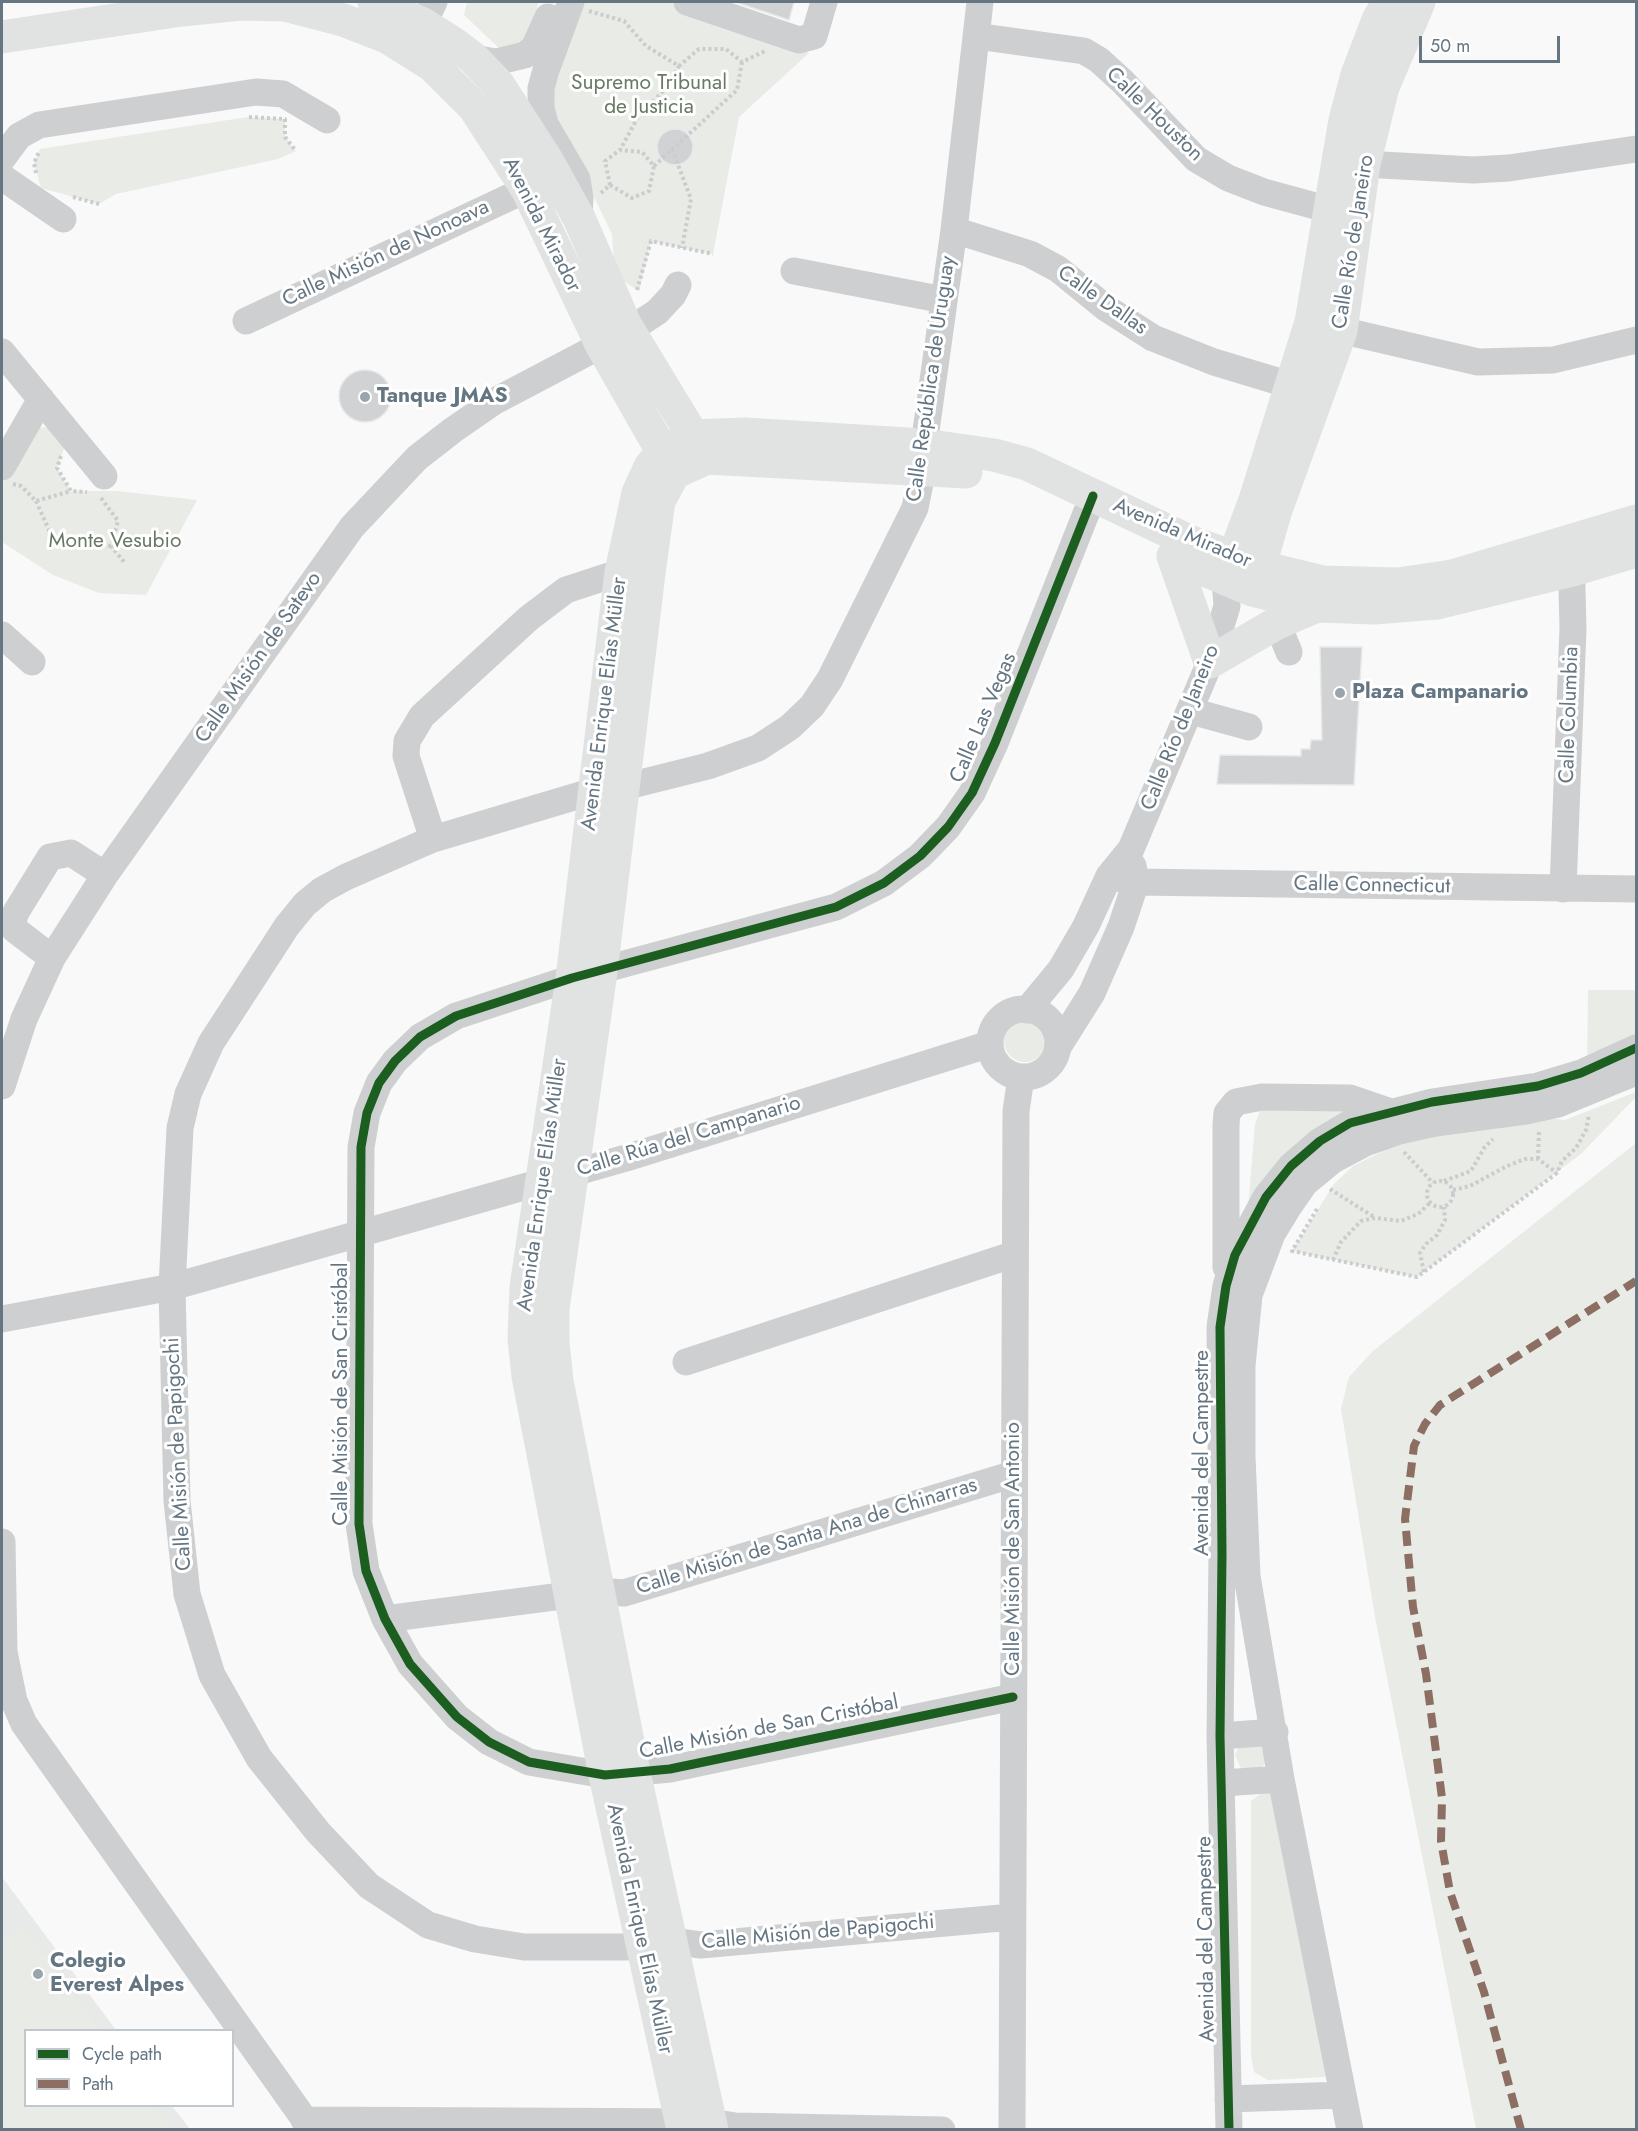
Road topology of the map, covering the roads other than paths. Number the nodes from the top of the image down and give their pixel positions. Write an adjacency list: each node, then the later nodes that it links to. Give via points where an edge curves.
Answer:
1 (374, 2): 9 (main road, Avenida Mirador)
2 (552, 2): 12 (street, via 534,48 525,55 496,62)
3 (687, 2): 4 (street, via 799,40 814,36)
4 (825, 2)
5 (980, 2): 10 (street, Calle República de Uruguay)
6 (1388, 2): 16 (main road, Calle Río de Janeiro, via 1357,75)
7 (1419, 2): 16 (main road, Calle Río de Janeiro)
8 (576, 5): 20 (street, via 546,70 542,108 545,124 577,179)
9 (429, 13): 12 (main road, Avenida Mirador)
10 (976, 36): 21 (street, Calle Houston, via 1083,51 1123,82 1196,159 1228,178 1264,192); 22 (street, Calle República de Uruguay)
11 (2, 37): 18 (main road, Avenida Mirador, via 241,4 285,4 343,20 387,37 433,66 474,107)
12 (473, 58): 20 (main road, Avenida Mirador, via 498,84)
13 (327, 120): 15 (street, via 283,94 256,92 39,125 19,136)
14 (1636, 149): 16 (street, via 1473,170)
15 (2, 159)
16 (1351, 160): 21 (main road, Calle Río de Janeiro); 27 (main road, Calle Río de Janeiro)
17 (2, 177): 19 (street)
18 (527, 189): 26 (street, Calle Misión de Nonoava); 28 (main road, Avenida Mirador)
19 (63, 207)
20 (586, 208): 28 (main road, Avenida Mirador)
21 (1330, 210): 27 (main road, Calle Río de Janeiro)
22 (954, 230): 25 (street, Calle República de Uruguay); 31 (street, Calle Dallas, via 998,242 1048,264 1153,338 1214,362)
23 (794, 271): 25 (street)
24 (678, 285): 28 (street, Calle Misión de Satevo, via 657,312)
25 (944, 300): 34 (street, Calle República de Uruguay)
26 (246, 321)
27 (1326, 327): 29 (street, via 1478,362 1552,360); 31 (main road, Calle Río de Janeiro)
28 (614, 337): 33 (main road, Avenida Mirador); 35 (main road, Avenida Mirador); 55 (street, Calle Misión de Satevo, via 495,401 417,458 380,495 352,527)
29 (1636, 340)
30 (2, 352): 32 (street)
31 (1306, 390): 39 (main road, Calle Río de Janeiro)
32 (41, 399): 36 (street); 37 (street)
33 (699, 447): 34 (main road, Avenida Mirador, via 745,434); 35 (main road)
34 (923, 456): 38 (main road, Avenida Mirador, via 994,455 1027,464); 52 (street, Calle República de Uruguay, via 915,508 830,679 812,706 758,748 708,766)
35 (668, 463): 44 (main road, Avenida Enrique Elías Müller, via 650,467 638,493)
36 (2, 475)
37 (103, 487)
38 (1090, 505): 41 (main road, Avenida Mirador); 62 (street, Calle Las Vegas, via 996,743 972,793 921,856 884,883 836,907)
39 (1265, 505): 41 (main road, via 1224,523); 45 (main road, Calle Río de Janeiro); 46 (main road, via 1287,549)
40 (1636, 521): 43 (main road, Avenida Mirador)
41 (1182, 549): 45 (main road, Avenida Mirador); 49 (main road)
42 (1636, 551): 43 (main road, Avenida Mirador)
43 (1572, 556): 46 (main road, Avenida Mirador); 58 (street, Calle Columbia)
44 (635, 573): 52 (main road, Avenida Enrique Elías Müller); 53 (street, via 566,590 529,618 414,727 407,741 406,756)
45 (1240, 580): 46 (main road, Avenida Mirador); 49 (street, Calle Río de Janeiro)
46 (1320, 594): 49 (main road, via 1283,637)
47 (2, 635): 48 (street)
48 (32, 662)
49 (1210, 662): 50 (street, Calle Río de Janeiro)
50 (1191, 711): 51 (street); 54 (street, Calle Río de Janeiro)
51 (1249, 727)
52 (609, 789): 53 (street, Calle Misión de Papigochi); 62 (main road, Avenida Enrique Elías Müller)
53 (433, 838): 78 (street, Calle Misión de Papigochi, via 346,877 306,904 287,926 211,1043 188,1094 180,1128)
54 (1131, 849): 56 (street, Calle Río de Janeiro); 57 (street)
55 (105, 875): 61 (street, Calle Misión de Satevo); 61 (street, via 71,854 50,857 12,924)
56 (1109, 876): 57 (street, Calle Connecticut); 60 (street, Calle Río de Janeiro)
57 (1136, 882): 58 (street, Calle Connecticut); 63 (street)
58 (1563, 888): 59 (street, Calle Connecticut)
59 (1636, 889)
60 (1070, 954): 63 (street); 64 (street, Calle Río de Janeiro)
61 (52, 958): 70 (street, Calle Misión de Satevo, via 24,1019)
62 (586, 975): 73 (main road, Avenida Enrique Elías Müller); 74 (main road, Avenida Enrique Elías Müller); 75 (street, Calle Misión de San Cristóbal, via 456,1016 420,1037 395,1061 379,1083 366,1113 361,1147)
63 (1098, 979): 64 (street, via 1057,1006); 66 (street)
64 (1032, 1011): 65 (street, via 1016,1010 997,1023); 66 (street, via 1054,1026)
65 (990, 1044): 69 (street, via 1003,1070); 73 (street, Calle Rúa del Campanario)
66 (1058, 1047): 69 (street, via 1056,1057 1041,1073)
67 (1636, 1048): 72 (street, Avenida del Campestre, via 1581,1074)
68 (1636, 1072): 72 (street, Avenida del Campestre, via 1558,1104 1526,1112)
69 (1021, 1077): 76 (street, Calle Misión de San Antonio, via 1016,1111)
70 (2, 1086)
71 (1391, 1112): 72 (street, Avenida del Campestre); 77 (street, Avenida del Campestre, via 1350,1124 1320,1141 1291,1166 1266,1197 1245,1233); 77 (street, Avenida del Campestre, via 1350,1098 1262,1097 1246,1099 1231,1107 1226,1124)
72 (1434, 1112): 80 (street, Avenida del Campestre, via 1333,1160 1305,1183 1272,1234)
73 (573, 1172): 74 (street, Calle Rúa del Campanario); 84 (main road, Avenida Enrique Elías Müller, via 553,1310 553,1342)
74 (542, 1182): 75 (street, Calle Rúa del Campanario); 84 (main road, Avenida Enrique Elías Müller, via 526,1287 524,1339 528,1376)
75 (360, 1234): 78 (street, Calle Rúa del Campanario); 85 (street, Calle Misión de San Cristóbal, via 359,1524 366,1571)
76 (1015, 1254): 81 (street); 82 (street, Calle Misión de San Antonio)
77 (1226, 1286): 80 (street, Avenida del Campestre)
78 (172, 1287): 79 (street, Calle Rúa del Campanario); 93 (street, Calle Misión de Papigochi, via 177,1501 187,1594 212,1676 259,1758 318,1832 369,1886 428,1925 475,1940 525,1947)
79 (2, 1319)
80 (1233, 1326): 87 (street, Avenida del Campestre, via 1247,1576); 88 (street, Avenida del Campestre, via 1222,1554)
81 (686, 1362)
82 (1014, 1474): 84 (street, Calle Misión de Santa Ana de Chinarras, via 624,1593); 86 (street, Calle Misión de San Antonio)
83 (2, 1542): 96 (street, via 4,1652 14,1701 24,1724)
84 (585, 1594): 85 (street, Calle Misión de Santa Ana de Chinarras); 89 (main road, Avenida Enrique Elías Müller)
85 (385, 1619): 89 (street, Calle Misión de San Cristóbal, via 410,1664 457,1717 489,1742 529,1762)
86 (1013, 1697): 89 (street, Calle Misión de San Cristóbal, via 670,1769); 92 (street, Calle Misión de San Antonio)
87 (1275, 1732): 88 (street); 90 (street, Avenida del Campestre)
88 (1220, 1737): 91 (street, Avenida del Campestre)
89 (619, 1774): 93 (main road, Avenida Enrique Elías Müller)
90 (1281, 1779): 91 (street); 94 (street, Avenida del Campestre)
91 (1222, 1783): 95 (street, Avenida del Campestre)
92 (1012, 1917): 93 (street, Calle Misión de Papigochi, via 701,1945); 99 (street, Calle Misión de San Antonio)
93 (657, 1944): 97 (main road, Avenida Enrique Elías Müller)
94 (1343, 2095): 95 (street); 101 (street, Avenida del Campestre)
95 (1228, 2099): 100 (street, Avenida del Campestre)
96 (308, 2125): 97 (street)
97 (697, 2126): 98 (street)
98 (942, 2130)
99 (1012, 2130)
100 (1228, 2130)
101 (1350, 2130)

